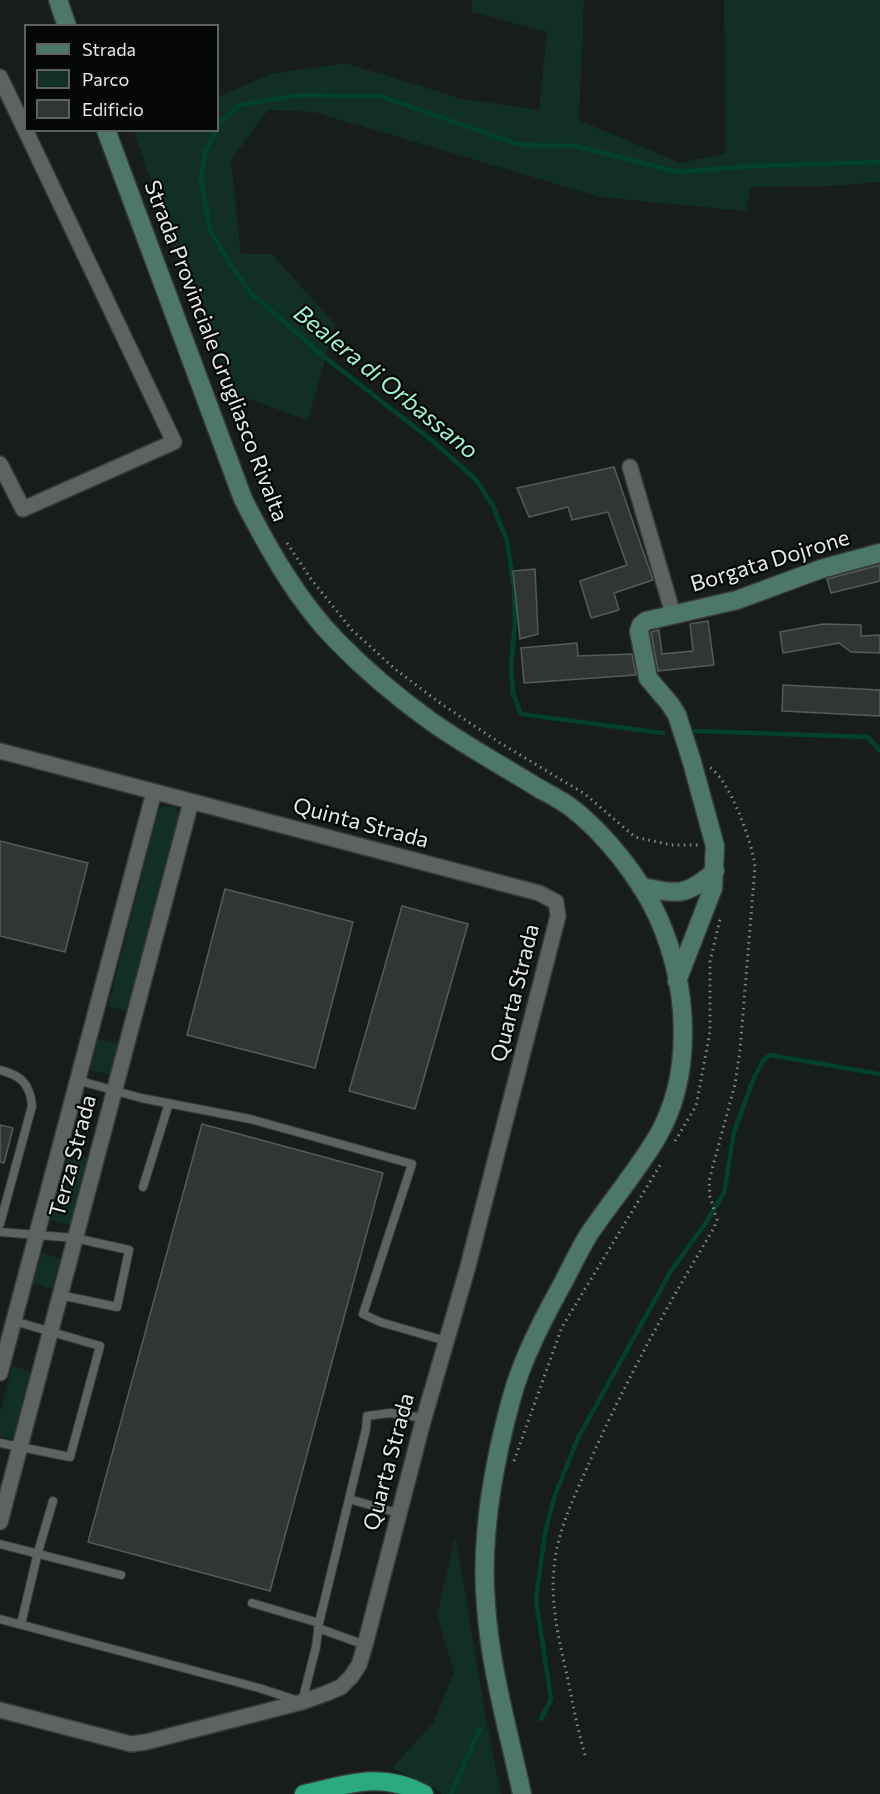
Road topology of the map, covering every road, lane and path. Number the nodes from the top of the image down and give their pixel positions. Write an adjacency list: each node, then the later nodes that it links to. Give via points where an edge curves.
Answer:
1 (58, 1): 2 (street)
2 (66, 24)
3 (0, 77): 4 (street)
4 (24, 127)
5 (26, 132): 7 (street, via 174,442 23,509)
6 (107, 132): 18 (street, Strada Provinciale Grugliasco Rivalta, via 243,499 307,605 333,638 371,674 432,722 572,808 600,834)
7 (0, 464)
8 (630, 467): 11 (street, Borgata Dojrone)
9 (282, 535): 16 (path, via 352,630 440,703 585,794 635,837 671,845)
10 (880, 553): 11 (street, Borgata Dojrone, via 821,569 737,600)
11 (673, 614): 13 (street, Borgata Dojrone, via 646,621 639,631 648,678 677,715)
12 (0, 751): 14 (street, Quinta Strada)
13 (692, 762): 16 (street, Borgata Dojrone); 56 (path, via 715,770 725,784 753,852 740,1050 732,1099 709,1181 716,1214 714,1228 653,1332 574,1497 560,1536 554,1566 555,1620)
14 (154, 792): 15 (street, Quinta Strada); 23 (street, Terza Strada)
15 (191, 802): 19 (street, Quinta Strada, via 539,893); 24 (street, Terza Strada)
16 (715, 846): 17 (street, Borgata Dojrone)
17 (715, 871): 18 (street, via 699,885 681,892); 21 (street, Borgata Dojrone, via 713,888)
18 (641, 887): 21 (street, Strada Provinciale Grugliasco Rivalta, via 657,914)
19 (556, 902): 36 (street, Quarta Strada, via 558,916)
20 (722, 909): 26 (path, via 710,962 710,1032 696,1106)
21 (677, 981): 59 (street, Strada Provinciale Grugliasco Rivalta, via 682,1032 680,1072 671,1108 656,1138 587,1238 541,1323 512,1396 496,1458 485,1542 486,1605)
22 (0, 1070): 29 (lane, via 17,1074 32,1106)
23 (77, 1080): 24 (lane); 31 (street, Terza Strada)
24 (114, 1090): 25 (lane); 32 (street, Terza Strada)
25 (169, 1103): 28 (lane); 36 (lane, via 250,1119 412,1164 363,1314)
26 (672, 1146)
27 (666, 1156): 41 (path, via 562,1327)
28 (143, 1187)
29 (0, 1224)
30 (0, 1232): 31 (lane)
31 (36, 1234): 32 (lane); 34 (street, Terza Strada)
32 (75, 1238): 33 (street, Terza Strada); 33 (lane, via 129,1250 117,1306)
33 (60, 1295): 35 (street, Terza Strada)
34 (14, 1321): 35 (lane); 37 (street, Terza Strada)
35 (51, 1332): 40 (street, Terza Strada); 40 (lane, via 100,1346 91,1380 70,1457)
36 (446, 1341): 38 (street, Quarta Strada)
37 (0, 1373)
38 (424, 1418): 42 (lane, via 390,1413 367,1416); 44 (street, Quarta Strada)
39 (0, 1443): 40 (lane)
40 (20, 1448): 45 (street, Terza Strada)
41 (514, 1461)
42 (349, 1499): 44 (lane); 52 (lane)
43 (53, 1501): 47 (lane)
44 (398, 1513): 53 (street, Quarta Strada)
45 (0, 1522)
46 (0, 1544): 47 (lane)
47 (38, 1552): 48 (lane); 51 (lane)
48 (121, 1575)
49 (252, 1604): 52 (lane)
50 (0, 1619): 51 (lane)
51 (21, 1624): 54 (lane)
52 (319, 1626): 53 (lane); 54 (lane)
53 (365, 1645): 54 (street, Quarta Strada, via 359,1665 340,1687)
54 (302, 1702): 55 (street, Quarta Strada, via 131,1744)
55 (0, 1710)
56 (585, 1755)
57 (304, 1794): 58 (highway, via 374,1780 411,1787)
58 (424, 1794)
59 (522, 1794)

